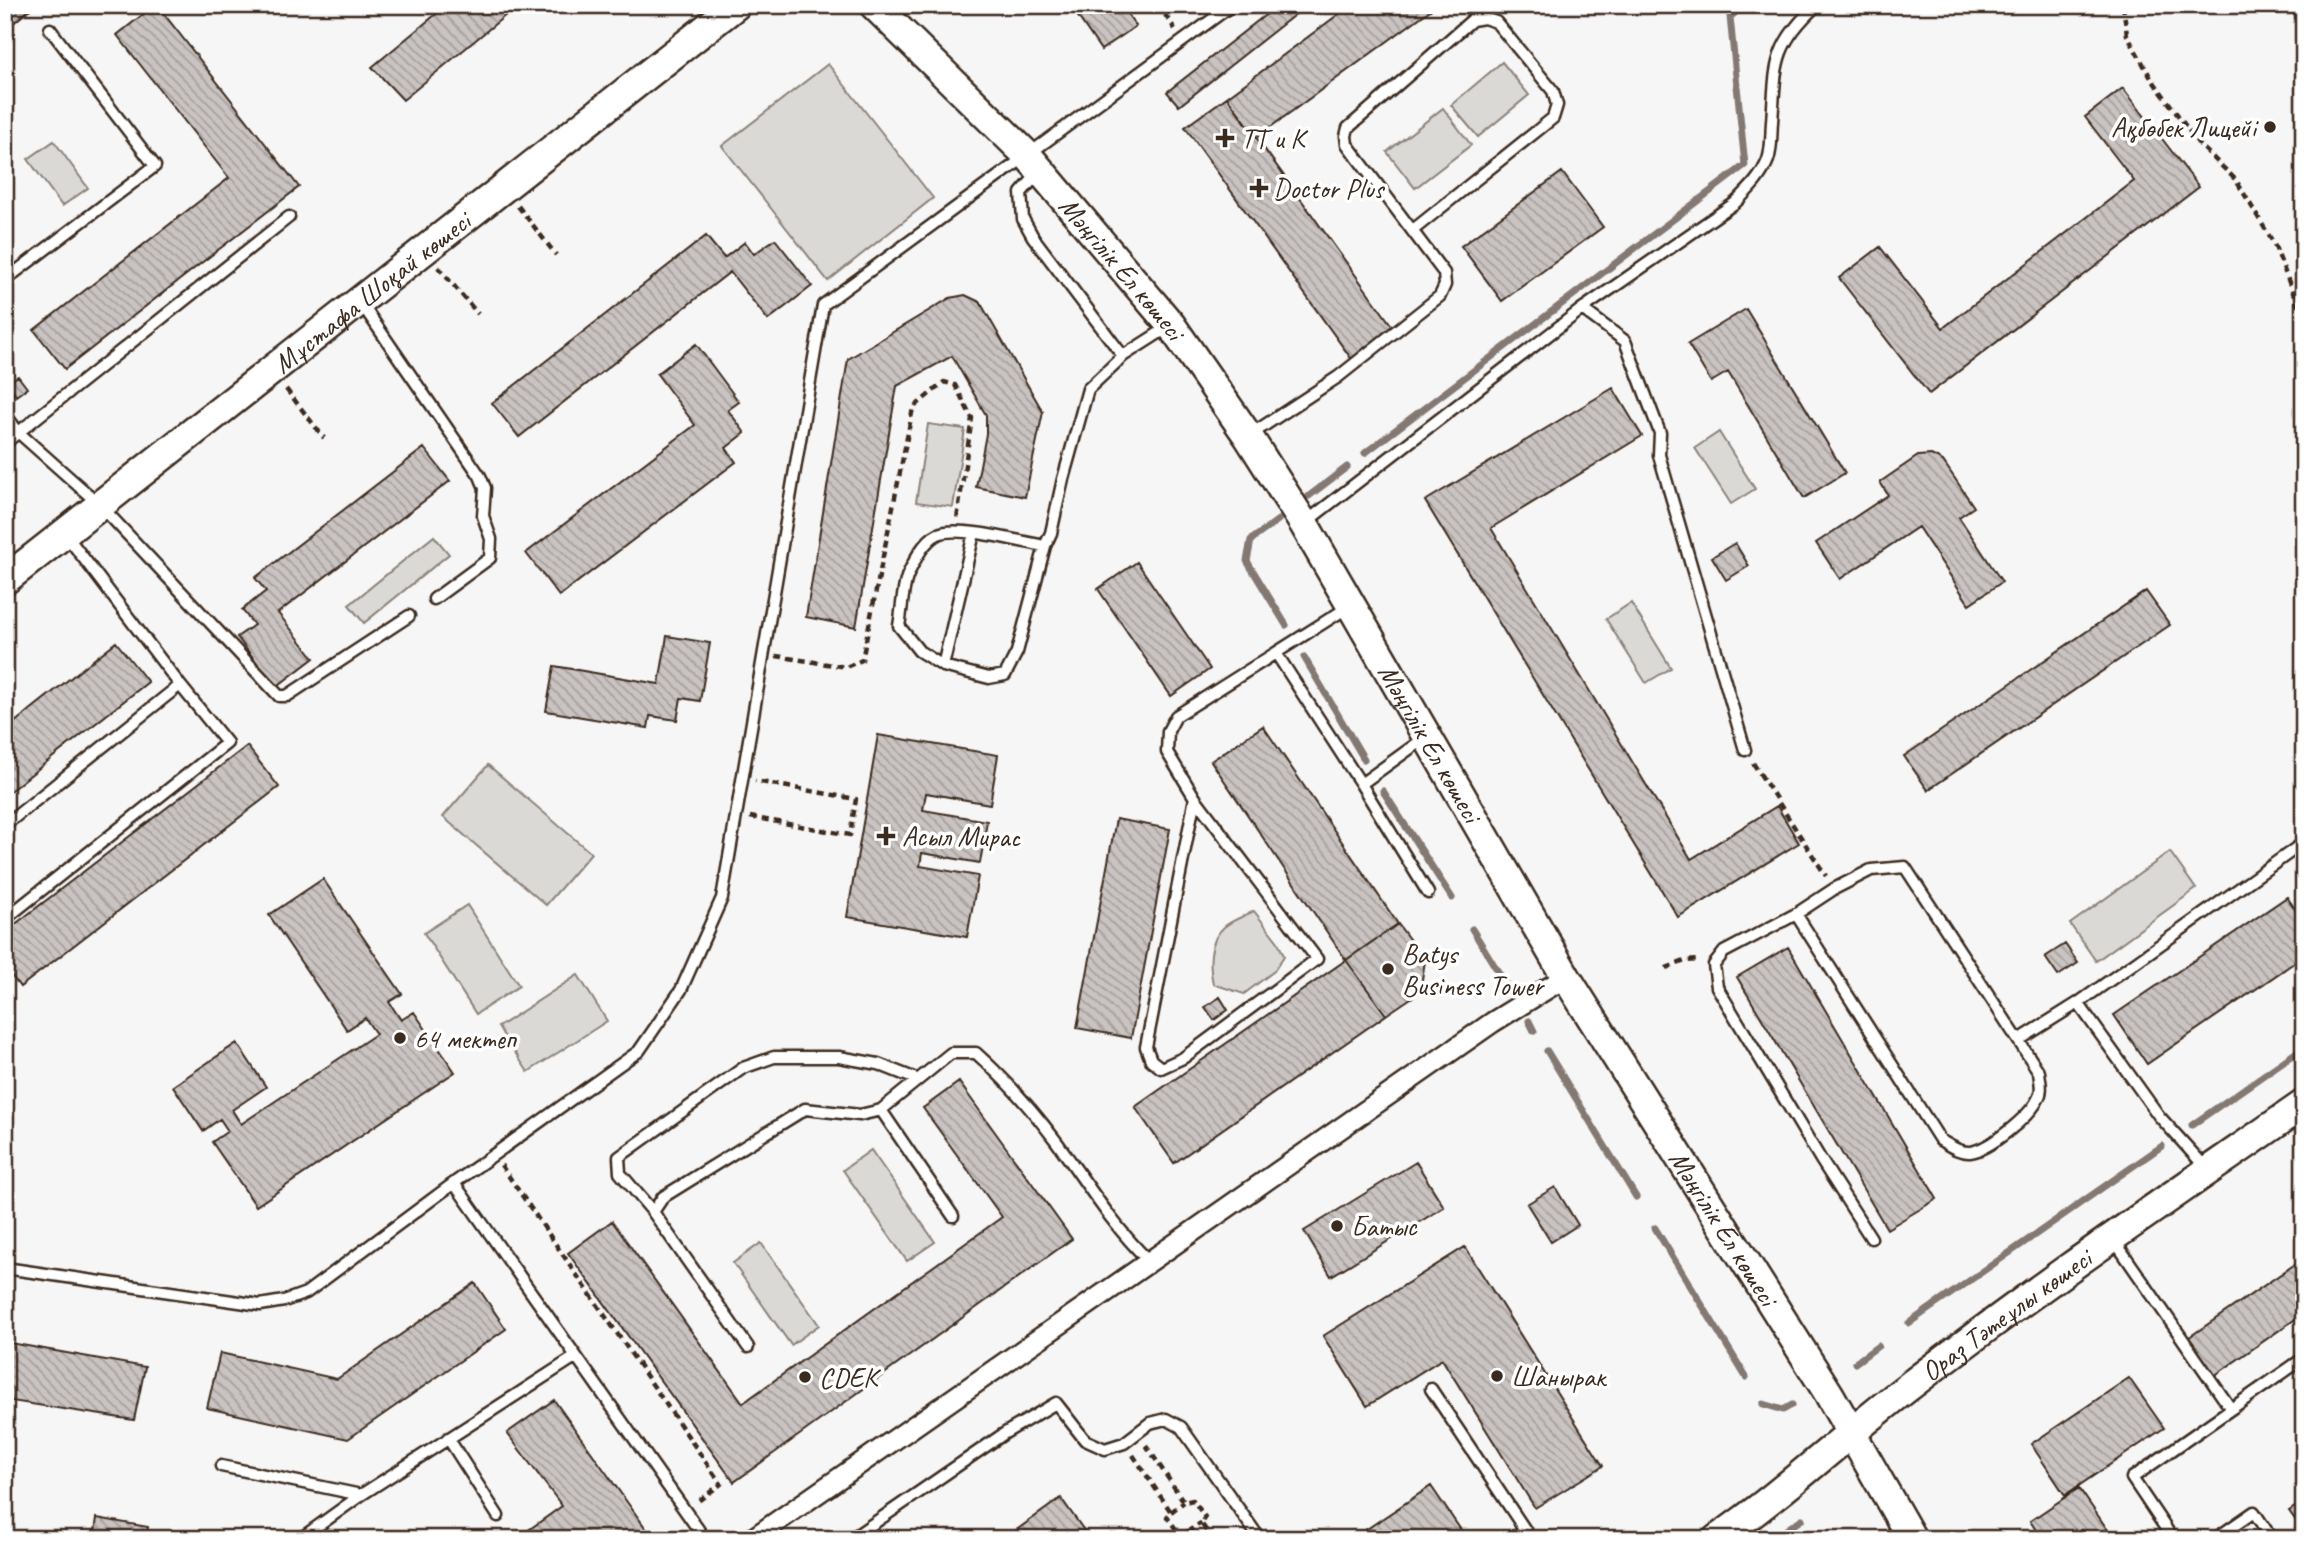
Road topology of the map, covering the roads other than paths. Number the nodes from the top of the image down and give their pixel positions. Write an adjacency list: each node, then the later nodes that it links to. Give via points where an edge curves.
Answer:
1 (736, 5): 10 (street, Мұстафа Шоқай көшесі)
2 (874, 5): 6 (street, Мәңгілік Ел көшесі)
3 (1232, 5): 6 (lane)
4 (1817, 5): 11 (lane, via 1782,47 1774,78 1769,158 1757,181 1735,203)
5 (50, 29): 9 (lane, via 155,166)
6 (1034, 163): 12 (street, Мәңгілік Ел көшесі); 13 (lane, via 1020,193 1023,219); 46 (lane, via 823,305 722,898 681,990 639,1051)
7 (289, 217): 15 (lane)
8 (1413, 230): 8 (lane, via 1347,144 1348,128 1472,20 1496,22 1553,91 1557,105 1553,118); 16 (lane, via 1444,272 1440,296 1338,377)
9 (5, 280)
10 (359, 301): 18 (street, Мұстафа Шоқай көшесі); 24 (lane, via 485,488 483,516 491,539 490,558)
11 (1582, 309): 19 (lane); 31 (lane, via 1625,341 1660,433 1659,455)
12 (1171, 325): 13 (lane); 16 (street, Мәңгілік Ел көшесі)
13 (1123, 356): 22 (lane, via 1088,389)
14 (5, 414): 15 (lane)
15 (18, 432): 17 (lane); 18 (lane)
16 (1248, 436): 19 (street, Мәңгілік Ел көшесі)
17 (5, 443)
18 (100, 505): 20 (street, Мұстафа Шоқай көшесі); 26 (lane, via 279,696 287,696)
19 (1304, 524): 25 (street, Мәңгілік Ел көшесі)
20 (65, 533): 23 (street, Мұстафа Шоқай көшесі); 29 (lane)
21 (974, 533): 22 (lane); 28 (lane); 28 (lane, via 938,534 923,546 907,579 900,625 919,651)
22 (1045, 546): 28 (lane, via 1017,652 1005,676 989,678)
23 (5, 580)
24 (434, 599)
25 (1351, 606): 27 (lane); 30 (street, Мәңгілік Ел көшесі)
26 (409, 616)
27 (1276, 653): 32 (lane); 33 (lane, via 1176,716 1168,731 1167,752)
28 (943, 666)
29 (180, 685): 34 (lane); 38 (lane, via 227,743)
30 (1426, 737): 32 (lane); 39 (street, Мәңгілік Ел көшесі)
31 (1745, 751)
32 (1361, 784): 36 (lane)
33 (1195, 798): 33 (lane, via 1317,959 1183,1058 1161,1068 1146,1047)
34 (5, 825)
35 (2304, 852): 40 (lane, via 2299,846)
36 (1428, 892)
37 (1797, 914): 41 (lane, via 1871,870 1905,867); 41 (lane, via 1940,1139 1954,1149 1980,1149 2017,1124 2038,1101 2039,1072); 50 (lane, via 1724,952 1714,965 1717,987)
38 (5, 919)
39 (1566, 977): 51 (street, via 1493,1022); 58 (street, Мәңгілік Ел көшесі)
40 (2078, 1003): 41 (lane); 45 (lane, via 2159,1116)
41 (2019, 1040)
42 (916, 1079): 44 (lane); 47 (lane, via 878,1064 839,1057 774,1057 743,1068 619,1157 620,1172); 51 (lane, via 951,1053 976,1054 1008,1082 1126,1238)
43 (2304, 1104): 45 (street, Ораз Тәтеұлы көшесі)
44 (881, 1110): 47 (lane, via 860,1115 805,1109 663,1197); 48 (lane)
45 (2208, 1171): 49 (street, Ораз Тәтеұлы көшесі)
46 (454, 1183): 52 (lane, via 306,1293 284,1301 260,1305); 54 (lane)
47 (653, 1212): 53 (lane)
48 (953, 1216)
49 (2112, 1237): 57 (lane); 58 (street, Ораз Тәтеұлы көшесі)
50 (1871, 1238)
51 (1149, 1260): 66 (street)
52 (5, 1268)
53 (748, 1346)
54 (575, 1357): 59 (lane); 65 (lane)
55 (2304, 1358): 57 (lane)
56 (1431, 1389): 63 (lane)
57 (2231, 1409): 72 (lane, via 2132,1478)
58 (1851, 1433): 70 (street, Ораз Тәтеұлы көшесі); 71 (street, Мәңгілік Ел көшесі)
59 (449, 1438): 61 (lane); 62 (lane)
60 (221, 1466): 61 (lane)
61 (361, 1495): 64 (lane)
62 (498, 1516)
63 (1528, 1534): 69 (lane)
64 (300, 1539)
65 (705, 1539)
66 (752, 1539)
67 (851, 1539): 68 (lane, via 1056,1403 1085,1440 1105,1449 1124,1443 1150,1423 1166,1419 1181,1427)
68 (1260, 1539)
69 (1512, 1539)
70 (1717, 1539)
71 (1912, 1539)
72 (2173, 1539)
73 (2216, 1539): 74 (lane, via 2253,1512)
74 (2272, 1539)

